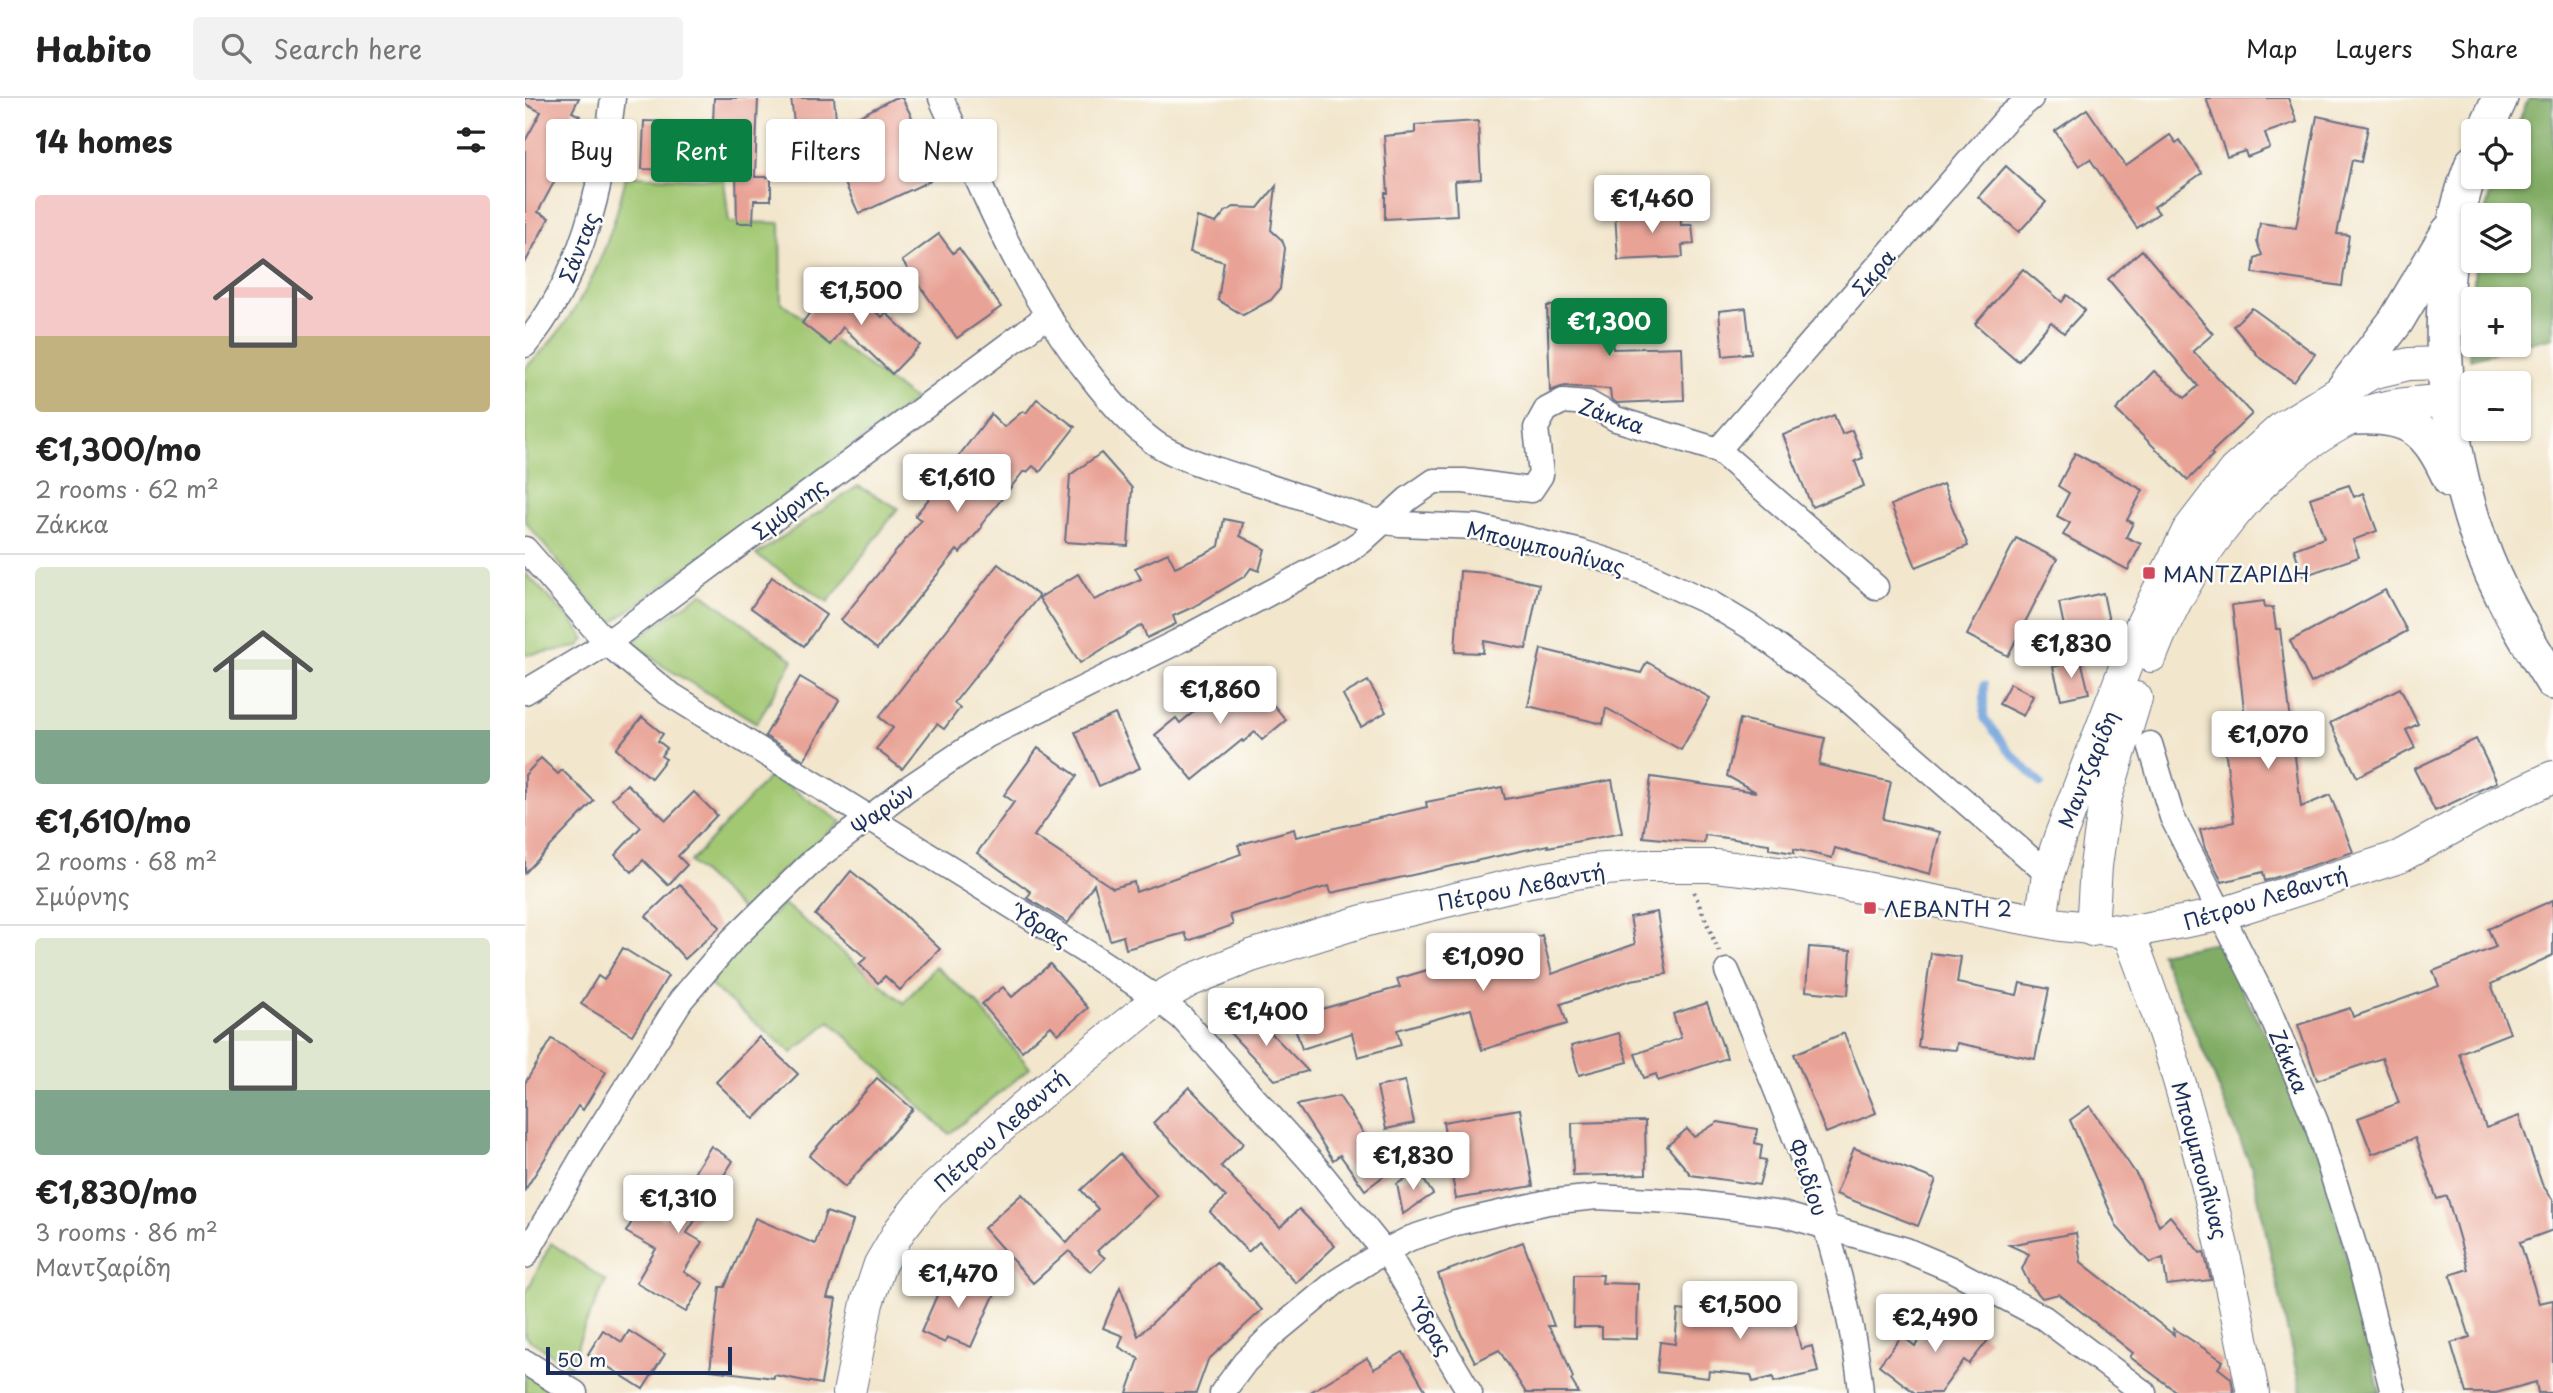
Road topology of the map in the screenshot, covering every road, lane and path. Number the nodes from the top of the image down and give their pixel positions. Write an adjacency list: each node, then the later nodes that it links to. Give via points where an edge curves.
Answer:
1 (613, 98): 9 (street, Σάντας, via 600,182 582,243 557,298)
2 (941, 98): 8 (street, Μπουμπουλίνας, via 1014,257)
3 (2031, 98): 13 (street, Σκρα, via 1984,144)
4 (2500, 98): 5 (main road)
5 (2490, 119)
6 (2465, 189): 7 (main road)
7 (2456, 220): 10 (main road, via 2447,289); 12 (main road)
8 (1047, 316): 14 (street, Μπουμπουλίνας, via 1108,399 1169,451); 18 (street, Σμύρνης)
9 (525, 345)
10 (2445, 363): 11 (main road); 12 (street, Μαντζαρίδη, via 2371,373)
11 (2448, 401): 12 (street, Μαντζαρίδη); 15 (main road, via 2456,460)
12 (2350, 403): 15 (main road, via 2409,424 2437,449); 25 (street, Μαντζαρίδη, via 2283,427 2234,471 2188,531 2141,626); 28 (street, Μαντζαρίδη, via 2253,492 2213,543 2159,636 2105,800)
13 (1719, 450): 14 (street, Ζάκκα, via 1616,419 1588,403 1563,401 1546,410 1536,428 1541,475 1531,490 1434,481); 17 (street, Ζάκκα)
14 (1383, 522): 23 (street, Ψαρών, via 1356,546 1287,585 986,736); 25 (street, Μπουμπουλίνας, via 1477,527 1581,552 1640,571 1712,604 1845,697)
15 (2479, 541): 19 (main road, via 2500,589)
16 (525, 549): 18 (street, Ύδρας)
17 (1876, 587)
18 (607, 643): 20 (street, Σμύρνης); 23 (street, Ύδρας, via 665,691)
19 (2553, 682)
20 (525, 692)
21 (2151, 744): 26 (street, Ζάκκα, via 2172,817)
22 (2553, 777): 26 (street, Πέτρου Λεβαντή, via 2399,857)
23 (868, 818): 31 (street, Ύδρας); 34 (street, Ψαρών, via 759,912 681,1000)
24 (1683, 865): 27 (street, Πέτρου Λεβαντή, via 1806,877); 30 (path); 31 (street, Πέτρου Λεβαντή, via 1562,874 1363,920 1251,956)
25 (2049, 874): 27 (street, Μαντζαρίδη)
26 (2220, 915): 29 (street, Πέτρου Λεβαντή); 43 (street, Ζάκκα, via 2265,1001 2316,1122)
27 (2041, 921): 28 (street, Πέτρου Λεβαντή)
28 (2092, 930): 29 (street, Πέτρου Λεβαντή)
29 (2128, 932): 42 (street, Μπουμπουλίνας, via 2153,994 2201,1157)
30 (1727, 971): 32 (street, Φειδίου, via 1799,1146)
31 (1158, 999): 33 (street, Ύδρας, via 1224,1062); 37 (street, Πέτρου Λεβαντή, via 985,1139 910,1217 876,1275)
32 (1826, 1226): 33 (street, via 1782,1214 1720,1206 1573,1198 1456,1223); 40 (street, Φειδίου, via 1853,1335); 41 (street, via 1934,1261 2005,1295 2044,1318)
33 (1385, 1251): 38 (street, via 1336,1282 1272,1335); 39 (street, Ύδρας)
34 (525, 1256)
35 (525, 1362): 36 (street)
36 (575, 1393)
37 (849, 1393)
38 (1222, 1393)
39 (1470, 1393)
40 (1861, 1393)
41 (2144, 1393)
42 (2253, 1393)
43 (2393, 1393)

